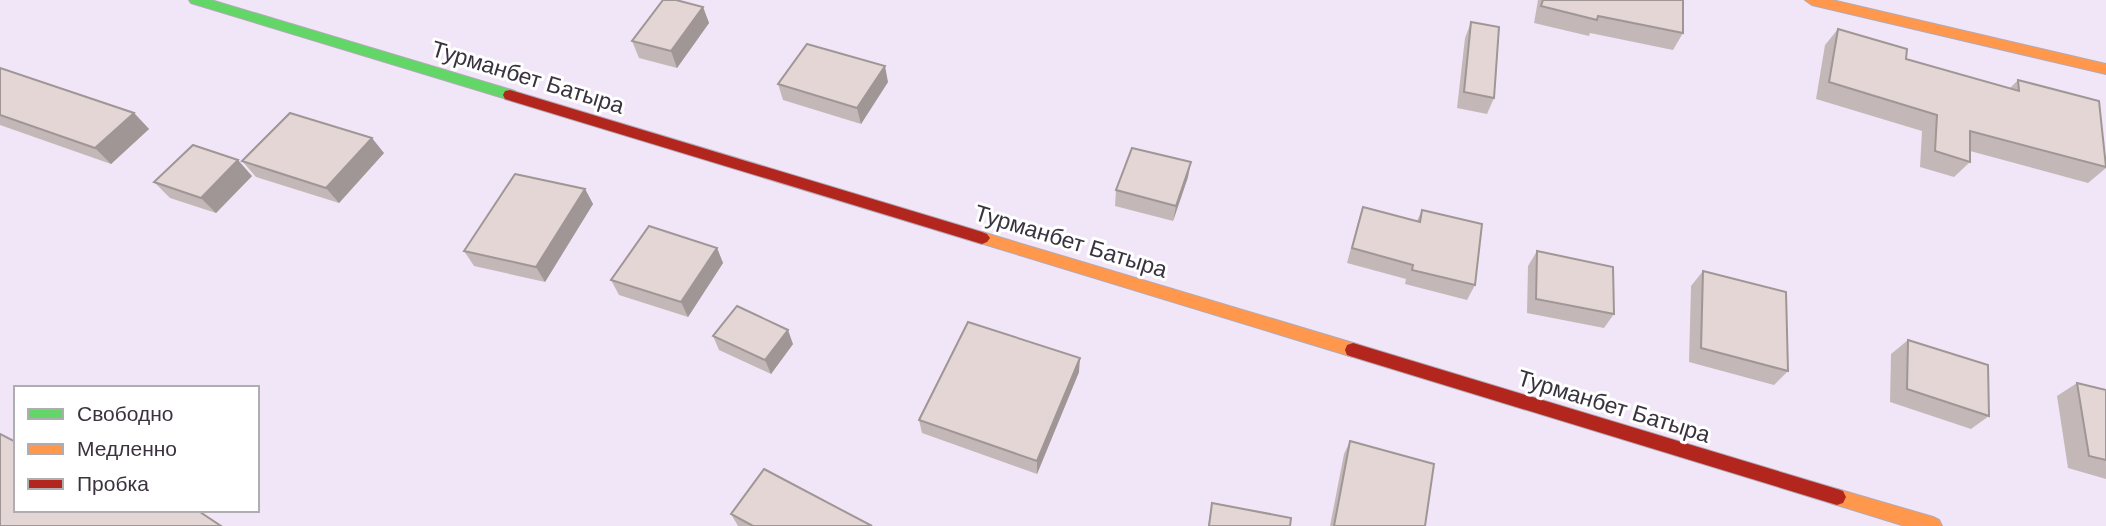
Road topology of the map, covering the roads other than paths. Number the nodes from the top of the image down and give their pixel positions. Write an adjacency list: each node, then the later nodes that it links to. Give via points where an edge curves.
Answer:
1 (196, 0): 4 (street, Турманбет Батыра)
2 (1812, 0): 3 (street)
3 (2106, 69)
4 (1933, 526)

